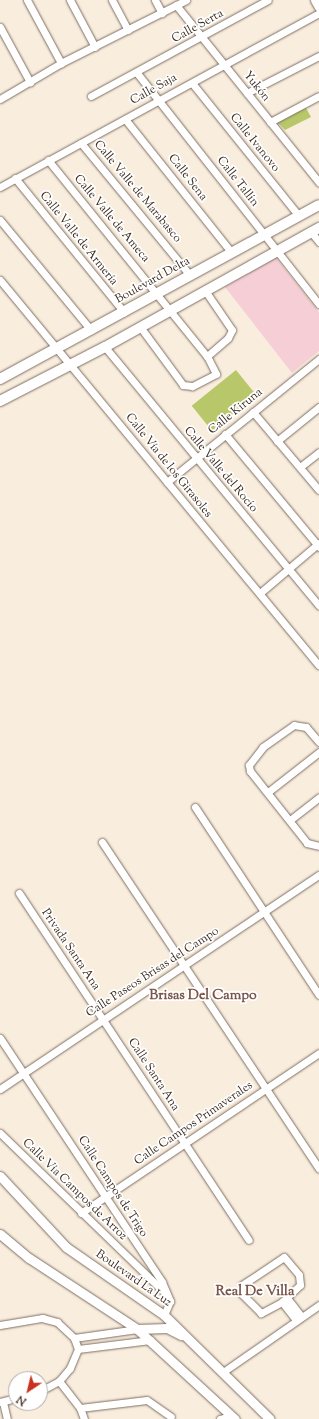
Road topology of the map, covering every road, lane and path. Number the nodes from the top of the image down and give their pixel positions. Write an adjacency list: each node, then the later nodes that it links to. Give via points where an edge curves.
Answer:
1 (27, 0): 17 (street)
2 (70, 0): 15 (street)
3 (112, 0): 13 (street)
4 (155, 0): 10 (street)
5 (186, 0): 8 (street)
6 (268, 0): 14 (street, Calle Serta)
7 (315, 0): 9 (main road)
8 (176, 5): 10 (street); 14 (street, Yukón)
9 (319, 7)
10 (162, 13): 13 (street)
11 (319, 13): 18 (street, Calle Saja)
12 (0, 26): 20 (street)
13 (128, 30): 15 (street)
14 (202, 37): 18 (street, Yukón); 19 (street, Calle Serta)
15 (95, 47): 17 (street)
16 (319, 56): 22 (street)
17 (61, 63): 20 (street)
18 (224, 65): 21 (street, Calle Saja); 22 (street, Yukón)
19 (137, 73): 23 (street, Calle Serta); 26 (street, Calle Tallín)
20 (30, 82): 25 (street)
21 (192, 83): 26 (street, Calle Saja); 35 (street, Calle Ivanovo)
22 (247, 93): 28 (street, Yukón)
23 (91, 96)
24 (319, 96): 28 (street)
25 (0, 99)
26 (159, 100): 27 (street, Calle Saja); 38 (street, Calle Tallín)
27 (125, 118): 29 (street, Calle Saja); 41 (street, Calle Sena)
28 (270, 122): 32 (street, Yukón)
29 (81, 143): 30 (street, Calle Saja); 42 (street, Calle Valle de Marabasco)
30 (48, 160): 31 (street, Calle Saja); 45 (street, Calle Valle de Ameca)
31 (16, 178): 33 (street, Calle Saja); 48 (street, Calle Valle de Armería)
32 (319, 182)
33 (0, 187)
34 (319, 205): 35 (main road, Boulevard Delta)
35 (299, 216): 38 (main road, Boulevard Delta)
36 (0, 220): 50 (street)
37 (315, 230): 39 (street); 40 (main road)
38 (264, 235): 40 (street, Calle Tallín); 41 (main road, Boulevard Delta)
39 (319, 242)
40 (277, 251): 44 (main road); 46 (street, Calle Tallín)
41 (231, 252): 42 (main road, Boulevard Delta)
42 (190, 275): 45 (main road, Boulevard Delta)
43 (0, 280): 52 (street, Calle Vía de los Girasoles)
44 (206, 292): 47 (main road); 53 (street, via 228,322 231,335)
45 (157, 293): 47 (street, Calle Valle de Ameca); 48 (main road, Boulevard Delta)
46 (319, 304)
47 (171, 310): 49 (main road); 53 (street, Calle Valle de Ameca)
48 (124, 312): 50 (main road, Boulevard Delta)
49 (141, 328): 51 (main road); 53 (street, Calle Valle de Ameca, via 181,383 188,387 216,374)
50 (91, 330): 52 (main road, Boulevard Delta)
51 (105, 347): 55 (main road); 63 (street, Calle Valle del Rocío)
52 (57, 348): 55 (street, Calle Vía de los Girasoles); 56 (main road, Boulevard Delta)
53 (207, 356)
54 (319, 359): 59 (street, Calle Kiruna)
55 (71, 364): 57 (main road); 65 (street, Calle Vía de los Girasoles)
56 (0, 379)
57 (0, 401)
58 (319, 407): 61 (street)
59 (253, 412): 60 (street, Calle Kiruna); 61 (street)
60 (225, 434): 63 (street, Calle Kiruna); 67 (street)
61 (277, 441): 64 (street)
62 (319, 452): 64 (street)
63 (196, 458): 65 (street, Calle Kiruna); 68 (street, Calle Valle del Rocío)
64 (300, 467): 66 (street)
65 (167, 482): 69 (street, Calle Vía de los Girasoles)
66 (319, 490)
67 (318, 545): 68 (street)
68 (288, 568): 69 (street); 70 (street, Calle Valle del Rocío)
69 (260, 593): 71 (street, Calle Vía de los Girasoles)
70 (319, 606)
71 (319, 665)
72 (319, 742): 74 (street, via 298,724 263,747 249,762 249,768)
73 (319, 752): 74 (street)
74 (268, 792): 77 (street)
75 (319, 797): 77 (street)
76 (195, 807): 82 (street)
77 (290, 820): 79 (street, via 307,843)
78 (102, 842): 83 (street)
79 (319, 846)
80 (319, 875): 82 (street, Calle Paseos Brisas del Campo)
81 (20, 893): 85 (street, Privada Santa Ana)
82 (264, 912): 83 (street, Calle Paseos Brisas del Campo); 84 (street)
83 (184, 966): 85 (street, Calle Paseos Brisas del Campo); 90 (street)
84 (319, 994)
85 (103, 1019): 88 (street, Calle Paseos Brisas del Campo); 92 (street, Calle Santa Ana)
86 (0, 1038): 88 (street, Calle Campos de Trigo)
87 (319, 1053): 90 (street, Calle Campos Primaverales)
88 (24, 1072): 89 (street, Calle Paseos Brisas del Campo); 95 (street, Calle Campos de Trigo)
89 (0, 1089)
90 (266, 1090): 92 (street, Calle Campos Primaverales); 93 (street)
91 (0, 1133): 96 (street, Calle Vía Campos de Arroz)
92 (185, 1143): 95 (street, Calle Campos Primaverales); 98 (street)
93 (319, 1168)
94 (0, 1176): 102 (main road, Boulevard La Luz, via 66,1247)
95 (103, 1197): 96 (street, Calle Campos Primaverales); 99 (street, Calle Campos de Trigo)
96 (81, 1213): 99 (street, Calle Vía Campos de Arroz)
97 (0, 1234): 106 (main road, via 28,1258)
98 (249, 1240)
99 (168, 1296): 102 (street, via 170,1305)
100 (284, 1300): 100 (street, via 301,1282 287,1258 279,1258 242,1285 242,1294 261,1313); 103 (street)
101 (319, 1306): 103 (street)
102 (164, 1315): 105 (main road); 110 (main road, Boulevard La Luz)
103 (299, 1318): 113 (street)
104 (0, 1325): 108 (street, via 42,1318 57,1322)
105 (154, 1328): 106 (main road); 109 (main road); 110 (main road, via 167,1328)
106 (137, 1329): 107 (street); 109 (main road)
107 (118, 1332): 108 (street); 111 (street)
108 (74, 1338): 112 (street)
109 (150, 1340): 111 (street); 119 (main road)
110 (190, 1340): 113 (main road, Boulevard La Luz)
111 (120, 1341): 112 (street)
112 (78, 1350): 114 (street, via 70,1368)
113 (223, 1372): 123 (main road, Boulevard La Luz)
114 (59, 1381): 115 (street); 117 (street)
115 (48, 1387)
116 (2, 1402): 120 (street)
117 (80, 1408): 118 (street, via 147,1400); 121 (street)
118 (171, 1417)
119 (233, 1417): 122 (street)
120 (7, 1419)
121 (84, 1419)
122 (220, 1419)
123 (270, 1419)

